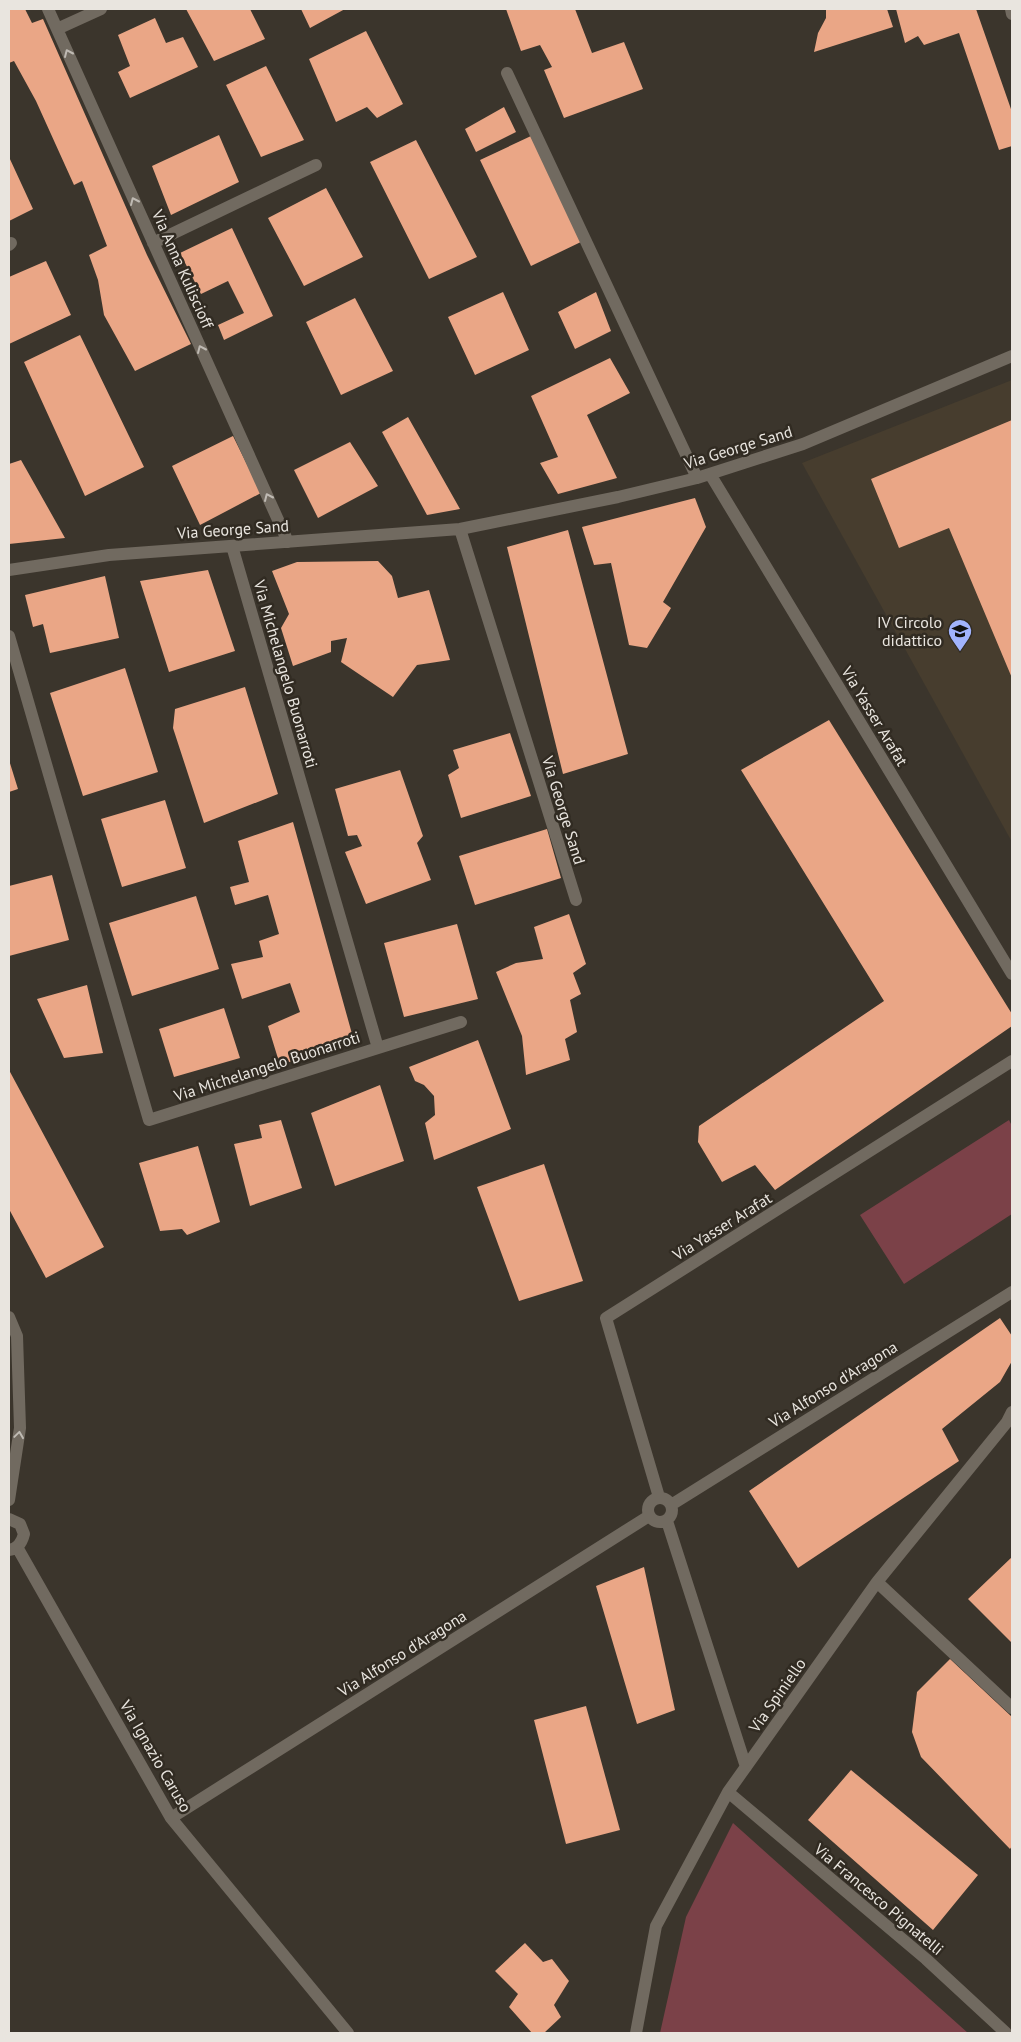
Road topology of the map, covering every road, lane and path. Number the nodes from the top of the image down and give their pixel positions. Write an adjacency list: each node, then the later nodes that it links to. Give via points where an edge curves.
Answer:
1 (48, 9): 5 (street, Via Anna Kuliscioff)
2 (100, 9): 5 (street)
3 (1010, 9): 4 (street)
4 (1012, 14)
5 (57, 29): 8 (street, Via Anna Kuliscioff, one-way to 5)
6 (507, 72): 11 (street)
7 (316, 165): 8 (street)
8 (153, 243): 13 (street, Via Anna Kuliscioff, one-way to 8)
9 (1012, 356): 10 (street, Via George Sand, via 803,444)
10 (710, 474): 11 (street, Via George Sand); 18 (street, Via Yasser Arafat)
11 (697, 478): 12 (street, Via George Sand)
12 (460, 529): 13 (street, Via George Sand); 17 (street, Via George Sand)
13 (288, 542): 14 (street, Via George Sand)
14 (232, 546): 15 (street, Via George Sand, via 110,554); 20 (street, Via Michelangelo Buonarroti)
15 (9, 570)
16 (9, 636): 20 (street, Via Michelangelo Buonarroti, via 149,1120)
17 (576, 900)
18 (1012, 974)
19 (461, 1022): 20 (street)
20 (378, 1048)
21 (1012, 1061): 25 (street, Via Yasser Arafat, via 606,1318)
22 (1012, 1292): 27 (street, Via Alfonso d'Aragona)
23 (9, 1317): 26 (street, one-way to 23, via 20,1428 17,1336)
24 (1012, 1412): 32 (street, Via Spiniello)
25 (659, 1497): 27 (street, via 667,1499); 28 (street, via 649,1504)
26 (9, 1500)
27 (671, 1505): 30 (street, via 673,1512)
28 (649, 1516): 30 (street, via 659,1522); 36 (street, Via Alfonso d'Aragona)
29 (9, 1519): 31 (street, via 23,1529 23,1539)
30 (667, 1520): 34 (street)
31 (13, 1548): 36 (street, Via Ignazio Caruso)
32 (877, 1582): 33 (street); 34 (street, Via Spiniello)
33 (1012, 1708)
34 (746, 1767): 35 (street, Via Spiniello)
35 (728, 1792): 38 (street, Via Spiniello, via 656,1926); 39 (street, Via Francesco Pignatelli, via 926,1959)
36 (172, 1818): 37 (street, Via Ignazio Caruso)
37 (348, 2033)
38 (636, 2033)
39 (1006, 2033)

